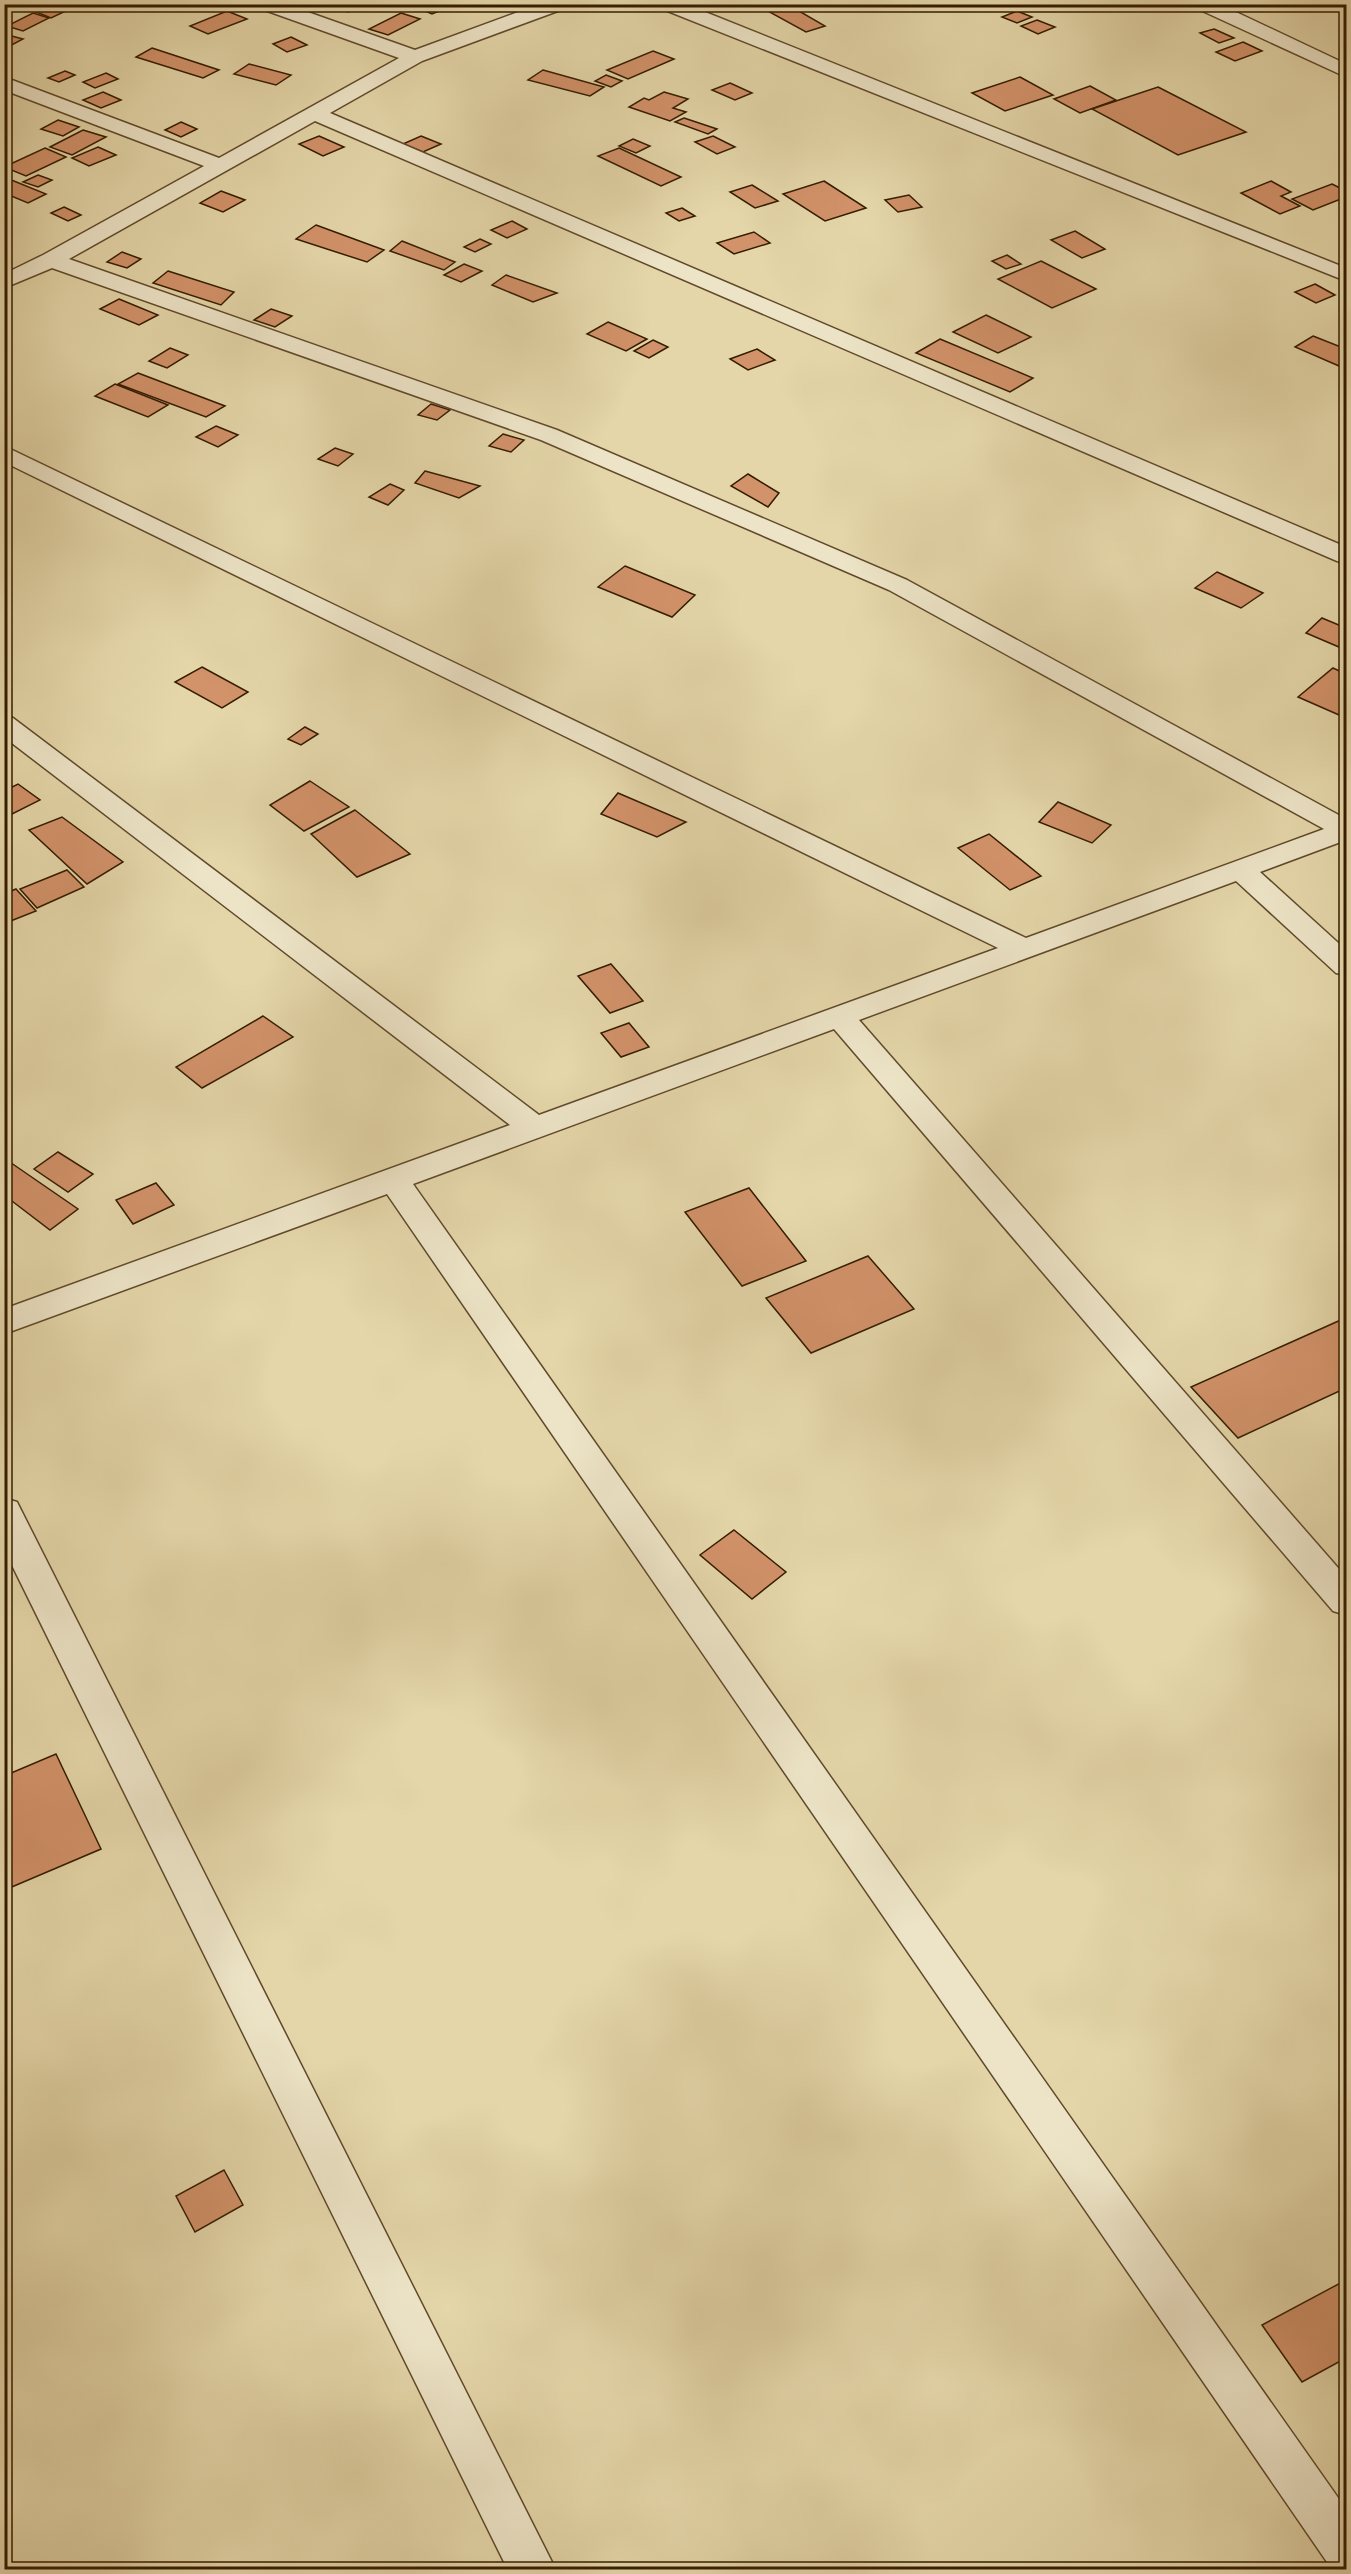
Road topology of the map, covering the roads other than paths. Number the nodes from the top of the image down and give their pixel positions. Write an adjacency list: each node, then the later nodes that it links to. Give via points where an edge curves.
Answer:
1 (266, 4): 5 (street)
2 (558, 4): 5 (street)
3 (668, 4): 11 (street)
4 (1203, 4): 6 (street)
5 (415, 57): 8 (street)
6 (1347, 71)
7 (4, 83): 9 (street)
8 (314, 113): 9 (street); 14 (street)
9 (221, 166): 10 (street)
10 (51, 260): 12 (street); 16 (street, via 549,435 898,585)
11 (1347, 275)
12 (4, 282)
13 (4, 453): 18 (street)
14 (1347, 556)
15 (4, 724): 21 (street)
16 (1347, 830): 17 (street)
17 (1240, 870): 18 (street); 19 (street)
18 (1025, 949): 20 (street)
19 (1347, 966)
20 (839, 1016): 21 (street); 25 (street)
21 (535, 1128): 22 (street)
22 (393, 1179): 23 (street); 26 (street)
23 (4, 1322)
24 (4, 1512): 27 (street)
25 (1347, 1601)
26 (1347, 2548)
27 (534, 2570)

